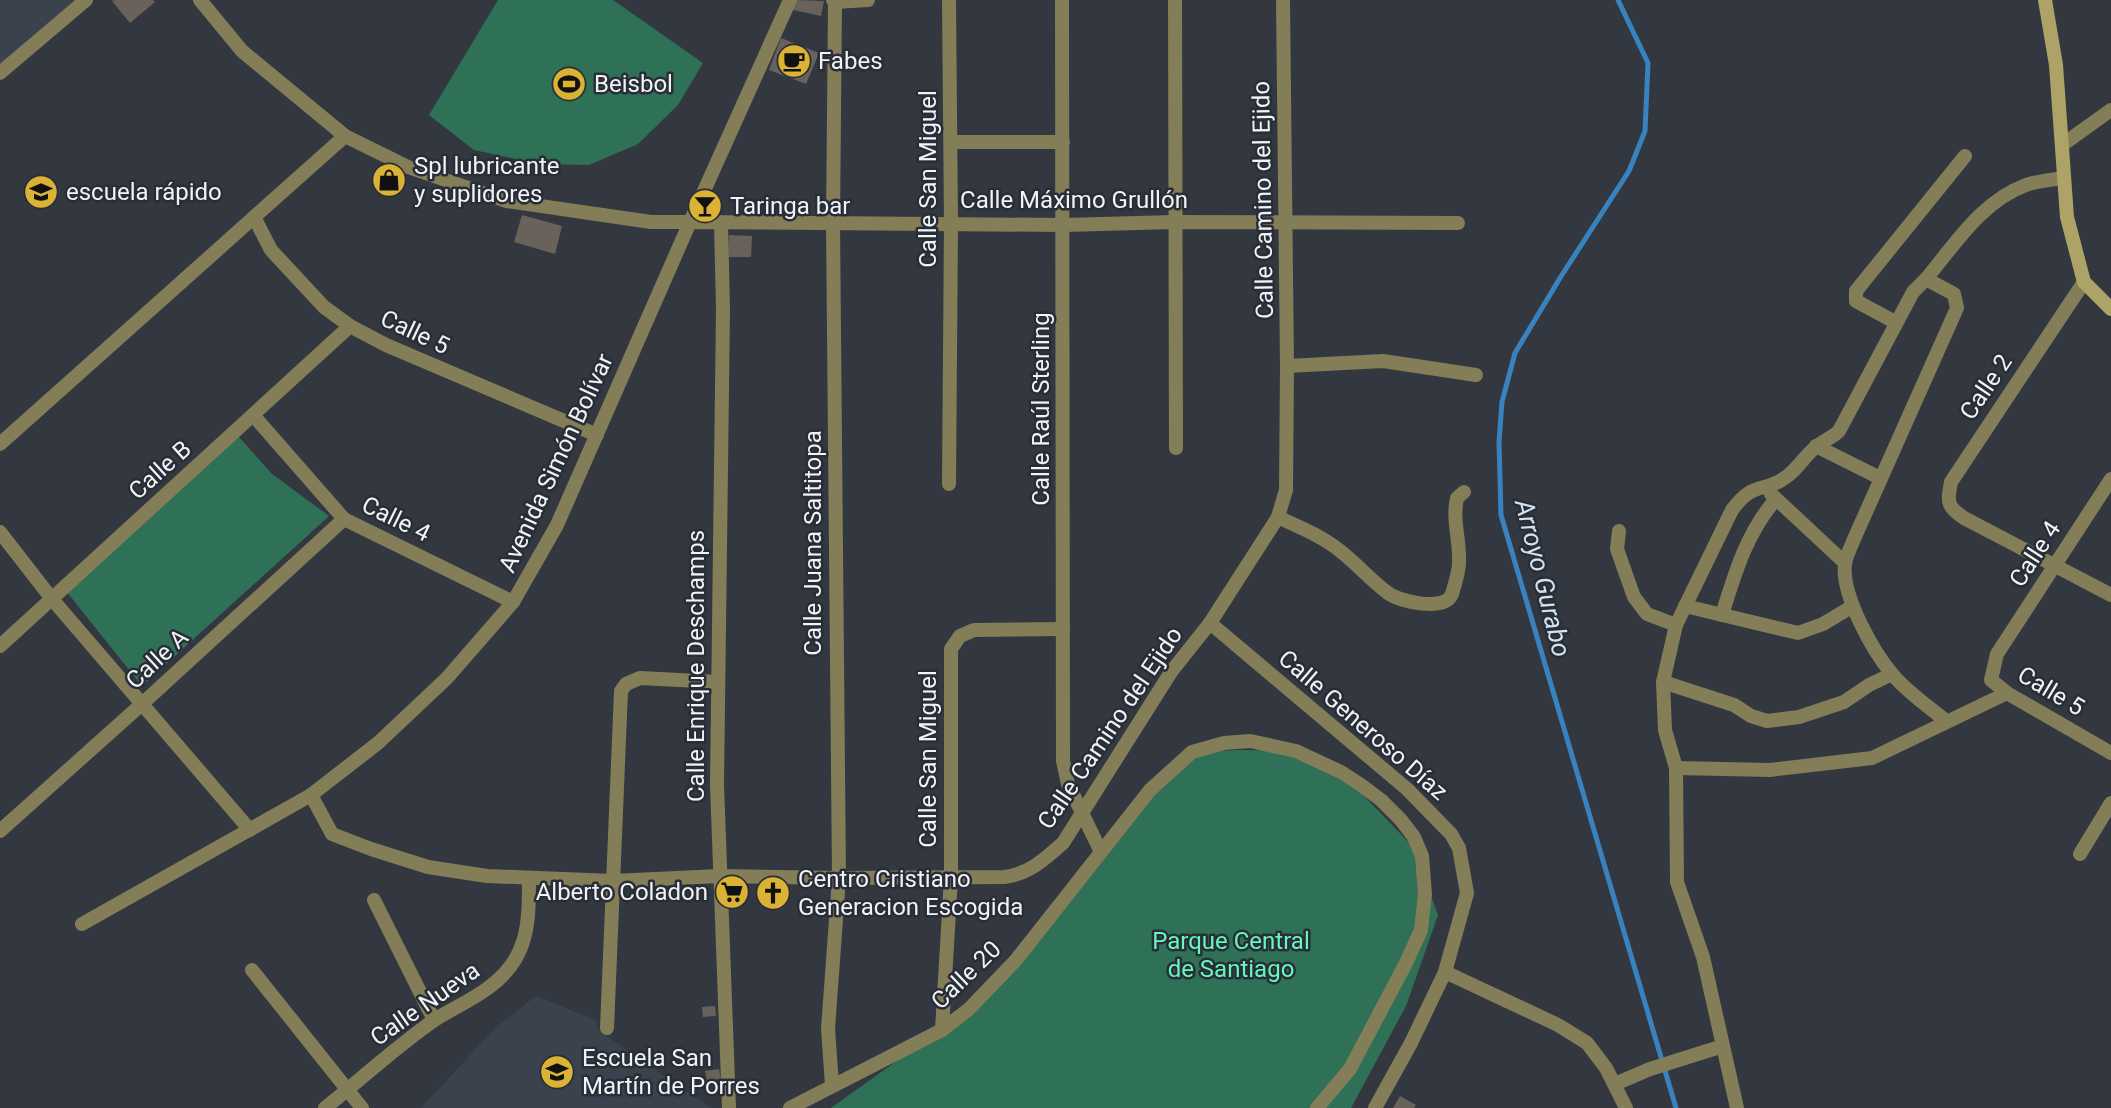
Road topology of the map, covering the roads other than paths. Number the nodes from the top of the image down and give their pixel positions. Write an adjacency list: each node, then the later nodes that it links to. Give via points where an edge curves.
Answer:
1 (86, 0): 11 (street)
2 (200, 0): 13 (street, Calle Máximo Grullón, via 242,51)
3 (790, 0): 20 (street, Avenida Simón Bolívar)
4 (868, 0): 10 (street)
5 (950, 0): 14 (street, Calle San Miguel)
6 (1062, 0): 15 (street, Calle Raúl Sterling)
7 (1175, 0): 21 (street)
8 (1283, 0): 25 (street, Calle Camino del Ejido)
9 (2045, 0): 16 (main road)
10 (834, 1): 23 (street, Calle Juana Saltitopa)
11 (0, 73)
12 (2111, 110): 16 (street)
13 (345, 136): 19 (street); 20 (street, Calle Máximo Grullón, via 408,167 506,201 651,222)
14 (951, 142): 15 (street); 24 (street, Calle San Miguel)
15 (1063, 142): 27 (street, Calle Raúl Sterling)
16 (2062, 145): 18 (main road)
17 (1965, 156): 31 (street, via 1856,291 1856,301)
18 (2064, 178): 28 (street, via 2026,185 1998,199 1976,218); 29 (main road, via 2067,217)
19 (254, 217): 32 (street, Calle 5, via 271,250 324,307); 37 (street)
20 (690, 222): 22 (street, Calle Máximo Grullón); 36 (street, Avenida Simón Bolívar)
21 (1174, 222): 25 (street, Calle Máximo Grullón); 27 (street, Calle Máximo Grullón); 39 (street)
22 (721, 223): 23 (street, Calle Máximo Grullón); 64 (street, Calle Enrique Deschamps)
23 (833, 223): 24 (street, Calle Máximo Grullón); 79 (street, Calle Juana Saltitopa)
24 (951, 223): 27 (street, Calle Máximo Grullón); 42 (street, Calle San Miguel)
25 (1285, 223): 26 (street, Calle Máximo Grullón); 33 (street, Calle Camino del Ejido)
26 (1458, 223)
27 (1064, 225): 60 (street, Calle Raúl Sterling)
28 (1926, 279): 31 (street); 40 (street, via 1954,294 1957,308)
29 (2084, 282): 30 (main road); 51 (street, Calle 2, via 1951,482 1948,498 1951,508 1964,518)
30 (2111, 309)
31 (1895, 322): 38 (street, via 1839,431)
32 (350, 326): 35 (street, Calle B); 36 (street, Calle 5)
33 (1287, 366): 34 (street, via 1382,361); 46 (street, Calle Camino del Ejido, via 1286,490)
34 (1476, 375)
35 (254, 416): 47 (street, Calle 4); 53 (street, Calle B)
36 (597, 435): 54 (street, Avenida Simón Bolívar, via 557,525)
37 (0, 444)
38 (1816, 446): 40 (street); 43 (street, via 1787,477)
39 (1176, 448)
40 (1880, 478): 50 (street)
41 (2111, 479): 51 (street, Calle 4)
42 (949, 484)
43 (1763, 486): 45 (street); 55 (street, via 1743,495 1732,510)
44 (1464, 492): 46 (street, via 1455,508 1459,563 1452,592 1444,602 1432,605 1390,595 1326,541)
45 (1776, 499): 50 (street); 57 (street, via 1740,556)
46 (1278, 517): 58 (street, Calle Camino del Ejido)
47 (344, 519): 54 (street, Calle 4); 67 (street, Calle A)
48 (1619, 531): 59 (street, via 1617,549 1634,597 1647,614)
49 (0, 532): 53 (street)
50 (1845, 563): 56 (street)
51 (2054, 565): 52 (street); 62 (street, Calle 4)
52 (2111, 595)
53 (52, 599): 61 (street, Calle B); 67 (street)
54 (513, 602): 71 (street, Avenida Simón Bolívar, via 447,678 378,743)
55 (1685, 606): 57 (street); 59 (street)
56 (1853, 606): 57 (street, via 1798,633); 63 (street)
57 (1722, 615)
58 (1210, 623): 73 (street, Calle Camino del Ejido, via 1171,672); 86 (street, Calle Generoso Díaz, via 1407,789 1451,834 1461,855 1467,893)
59 (1676, 625): 65 (street)
60 (1063, 629): 73 (street, Calle Raúl Sterling, via 1063,761 1068,784); 80 (street, Calle San Miguel, via 974,630 960,636 951,649)
61 (0, 646)
62 (1997, 654): 66 (street, Calle 5, via 1991,680)
63 (1892, 674): 65 (street, via 1844,702 1799,717 1768,721); 68 (street)
64 (718, 682): 78 (street, Calle Enrique Deschamps); 82 (street, via 640,678 621,691)
65 (1663, 682): 70 (street, via 1665,730)
66 (2007, 693): 68 (street); 69 (street, Calle 5)
67 (144, 703): 74 (street); 75 (street, Calle A)
68 (1946, 721): 70 (street, via 1872,758 1770,770)
69 (2111, 753)
70 (1676, 768): 90 (street, via 1677,882 1703,957)
71 (311, 795): 74 (street, Avenida Simón Bolívar); 81 (street, Calle Camino del Ejido, via 332,834 428,867)
72 (2111, 803): 77 (street)
73 (1083, 813): 76 (street, Calle Raúl Sterling); 80 (street, Calle Camino del Ejido, via 1063,843 1030,870 1004,877)
74 (250, 830): 84 (street, Avenida Simón Bolívar)
75 (0, 831)
76 (1101, 852): 89 (street, Calle 20, via 1002,977); 98 (street, Calle 20, via 1150,790 1182,760 1192,752 1224,743 1250,741 1296,751 1342,772 1401,820 1422,856 1425,894 1420,930 1350,1069)
77 (2080, 854)
78 (719, 876): 79 (street, Calle Camino del Ejido); 82 (street, Calle Camino del Ejido); 96 (street, Calle Enrique Deschamps)
79 (839, 878): 80 (street, Calle Camino del Ejido); 92 (street, Calle Juana Saltitopa, via 828,1029)
80 (951, 878): 89 (street, Calle San Miguel)
81 (529, 879): 82 (street, Calle Camino del Ejido); 87 (street, Calle Nueva, via 529,922 516,957 489,988)
82 (613, 881): 88 (street)
83 (374, 900): 87 (street)
84 (82, 923)
85 (252, 970): 93 (street)
86 (1445, 972): 91 (street, via 1587,1043); 99 (street, Calle Generoso Díaz)
87 (434, 1020): 93 (street, Calle Nueva)
88 (607, 1028)
89 (942, 1030): 92 (street, Calle 20)
90 (1723, 1046): 91 (street); 101 (street)
91 (1615, 1084): 100 (street)
92 (832, 1085): 97 (street, Calle 20)
93 (346, 1090): 94 (street, Calle Nueva); 95 (street)
94 (325, 1108)
95 (362, 1108)
96 (729, 1108)
97 (790, 1108)
98 (1317, 1108)
99 (1375, 1108)
100 (1626, 1108)
101 (1737, 1108)

